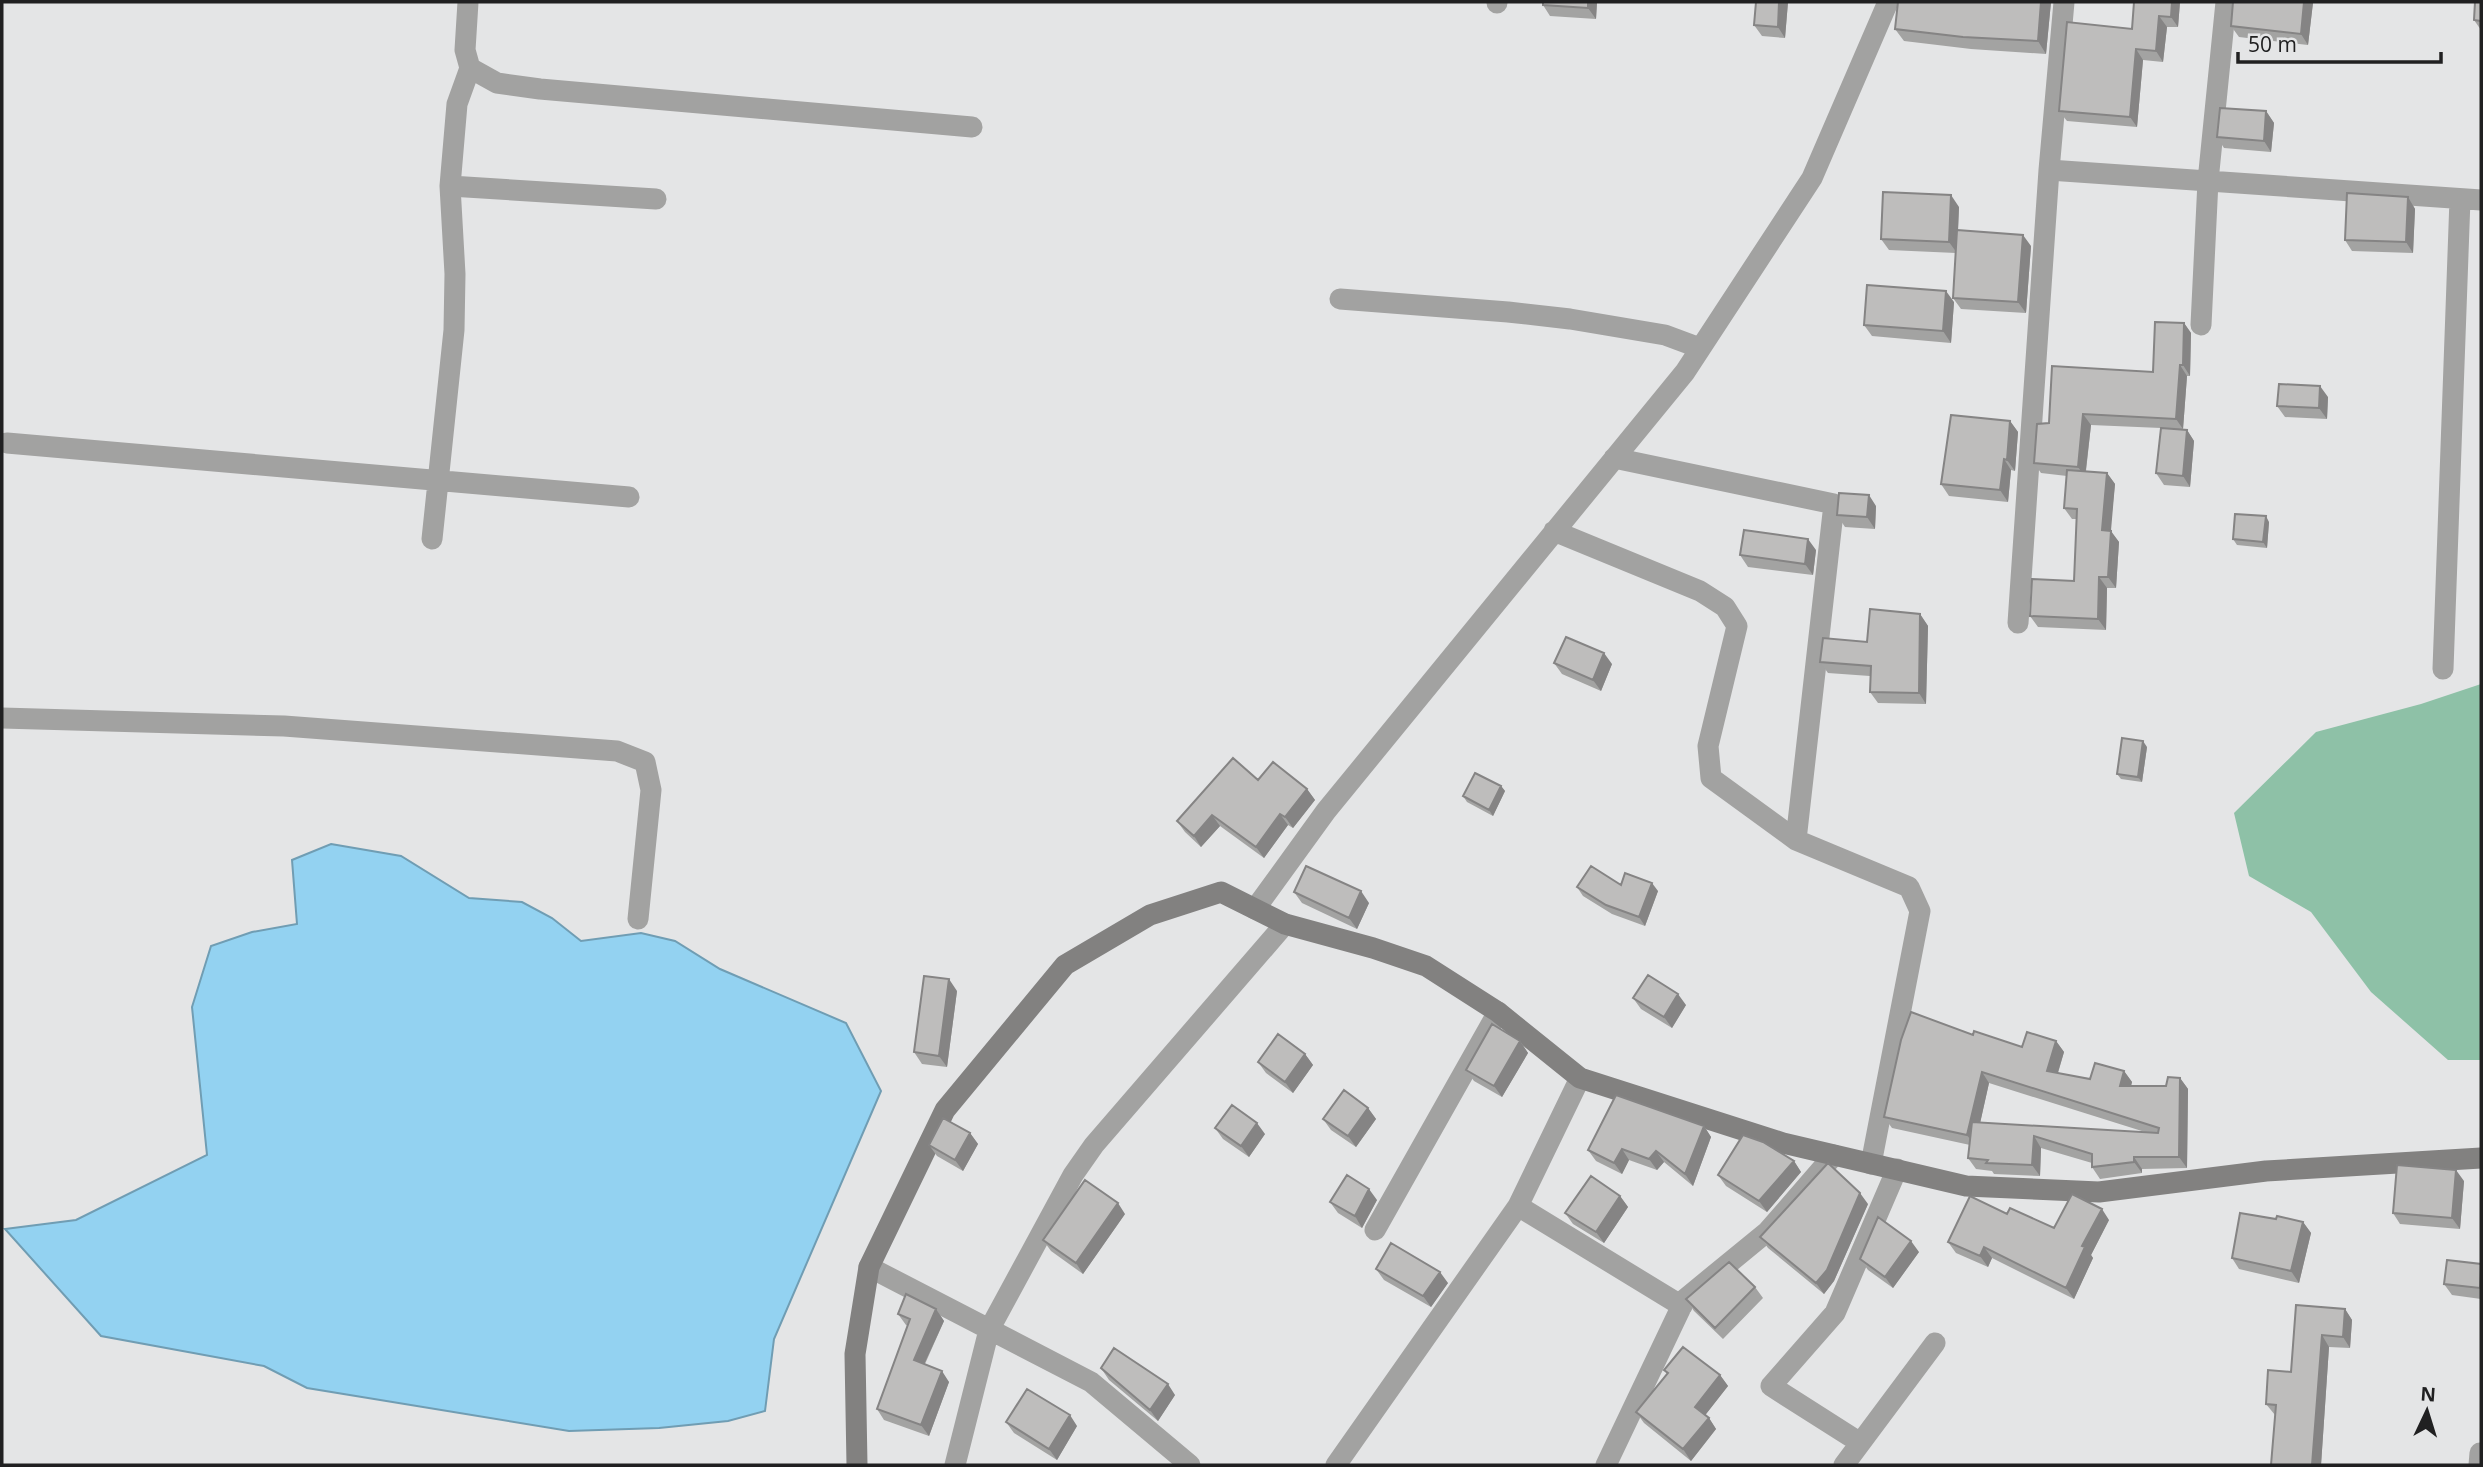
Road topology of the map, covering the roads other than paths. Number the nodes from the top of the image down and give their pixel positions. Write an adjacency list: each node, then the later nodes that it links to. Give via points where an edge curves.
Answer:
1 (468, 2): 5 (street, via 465,50)
2 (1888, 2): 15 (street, via 1812,178)
3 (2064, 2): 7 (street)
4 (2226, 2): 8 (street)
5 (470, 68): 6 (street, via 497,83 540,89); 9 (street, via 457,104)
6 (972, 127)
7 (2049, 170): 8 (street); 22 (street)
8 (2208, 181): 10 (street); 14 (street)
9 (450, 186): 11 (street); 18 (street, via 454,330)
10 (2460, 199): 12 (street); 23 (street)
11 (656, 200)
12 (2481, 200)
13 (1340, 299): 15 (street, via 1570,319 1665,335)
14 (2201, 326)
15 (1700, 348): 17 (street)
16 (7, 443): 18 (street)
17 (1614, 458): 20 (street); 25 (street, via 1834,504)
18 (438, 480): 19 (street); 21 (street)
19 (629, 497)
20 (1554, 531): 25 (street, via 1700,591 1725,607 1737,626 1708,746 1711,778); 26 (street, via 1326,811)
21 (432, 539)
22 (2018, 623)
23 (2443, 669)
24 (2, 718): 27 (street, via 284,726 617,751 645,762 651,790)
25 (1796, 840): 33 (street, via 1909,887 1920,911)
26 (1255, 909): 28 (street); 37 (street, via 1221,892 1150,915 1065,965 945,1110)
27 (638, 919)
28 (1285, 924): 29 (street, via 1426,966); 39 (street, via 1094,1145)
29 (1498, 1012): 30 (street); 36 (street)
30 (1580, 1078): 31 (street); 35 (street)
31 (1834, 1155): 33 (street); 38 (street, via 1768,1231)
32 (2481, 1158): 34 (street, via 2266,1171 2099,1192 1966,1186)
33 (1871, 1164): 34 (street)
34 (1897, 1170): 41 (street, via 1835,1313 1772,1386)
35 (1518, 1206): 38 (street); 46 (street)
36 (1375, 1230)
37 (869, 1267): 39 (street); 43 (street, via 855,1354)
38 (1682, 1306): 42 (street)
39 (989, 1330): 44 (street); 45 (street, via 1091,1382)
40 (1936, 1343): 41 (street)
41 (1859, 1442): 47 (street)
42 (1614, 1461)
43 (858, 1465)
44 (955, 1465)
45 (1191, 1465)
46 (1336, 1465)
47 (1844, 1465)

